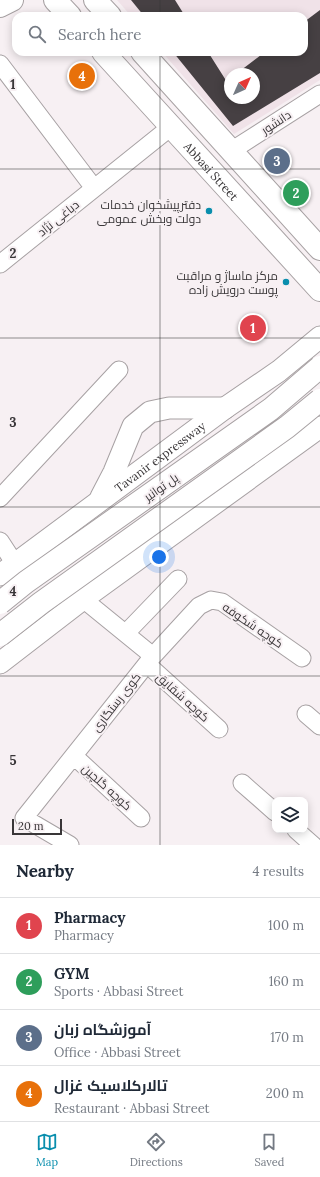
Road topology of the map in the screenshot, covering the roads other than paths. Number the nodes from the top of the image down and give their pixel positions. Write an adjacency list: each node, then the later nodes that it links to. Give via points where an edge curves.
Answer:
1 (12, 0): 4 (main road)
2 (55, 0): 5 (main road)
3 (95, 0): 6 (main road)
4 (0, 6)
5 (66, 12)
6 (106, 12)
7 (107, 56): 11 (main road, Abbasi Street)
8 (146, 56): 12 (main road)
9 (0, 64): 13 (street)
10 (320, 94): 12 (street, دانشور)
11 (172, 126): 13 (street, دباغی نژاد); 16 (main road, Abbasi Street)
12 (231, 151): 14 (main road)
13 (94, 188): 15 (street, دباغی نژاد)
14 (320, 249)
15 (0, 264)
16 (320, 290)
17 (320, 337): 20 (street, Tavanir expressway)
18 (320, 367): 30 (main road, پل توانیر, bridge, via 271,409)
19 (118, 370): 25 (street)
20 (279, 371): 22 (street, via 296,376 312,390); 23 (street, Tavanir expressway)
21 (320, 400): 32 (main road, پل توانیر, bridge, via 287,428)
22 (320, 407)
23 (225, 408): 26 (street, Tavanir expressway); 26 (street, via 169,408 150,412 133,426 114,472)
24 (320, 427): 29 (street)
25 (0, 498)
26 (96, 504): 27 (street, Tavanir expressway)
27 (4, 556)
28 (178, 579): 31 (street)
29 (83, 599): 31 (street); 35 (street)
30 (0, 603)
31 (126, 633): 34 (street)
32 (0, 635)
33 (302, 658): 34 (street, کوچه شکوفه, via 222,602 211,600 199,606)
34 (150, 660): 38 (street, کوچه شقایق); 39 (street, کوی رستگاری)
35 (0, 663)
36 (306, 714): 37 (street)
37 (320, 726)
38 (219, 729)
39 (74, 756): 42 (street, کوچه گلچین); 44 (street, کوی رستگاری, via 24,818)
40 (242, 783): 41 (street)
41 (272, 809)
42 (141, 818)
43 (299, 833): 45 (street)
44 (70, 845)
45 (313, 845)

